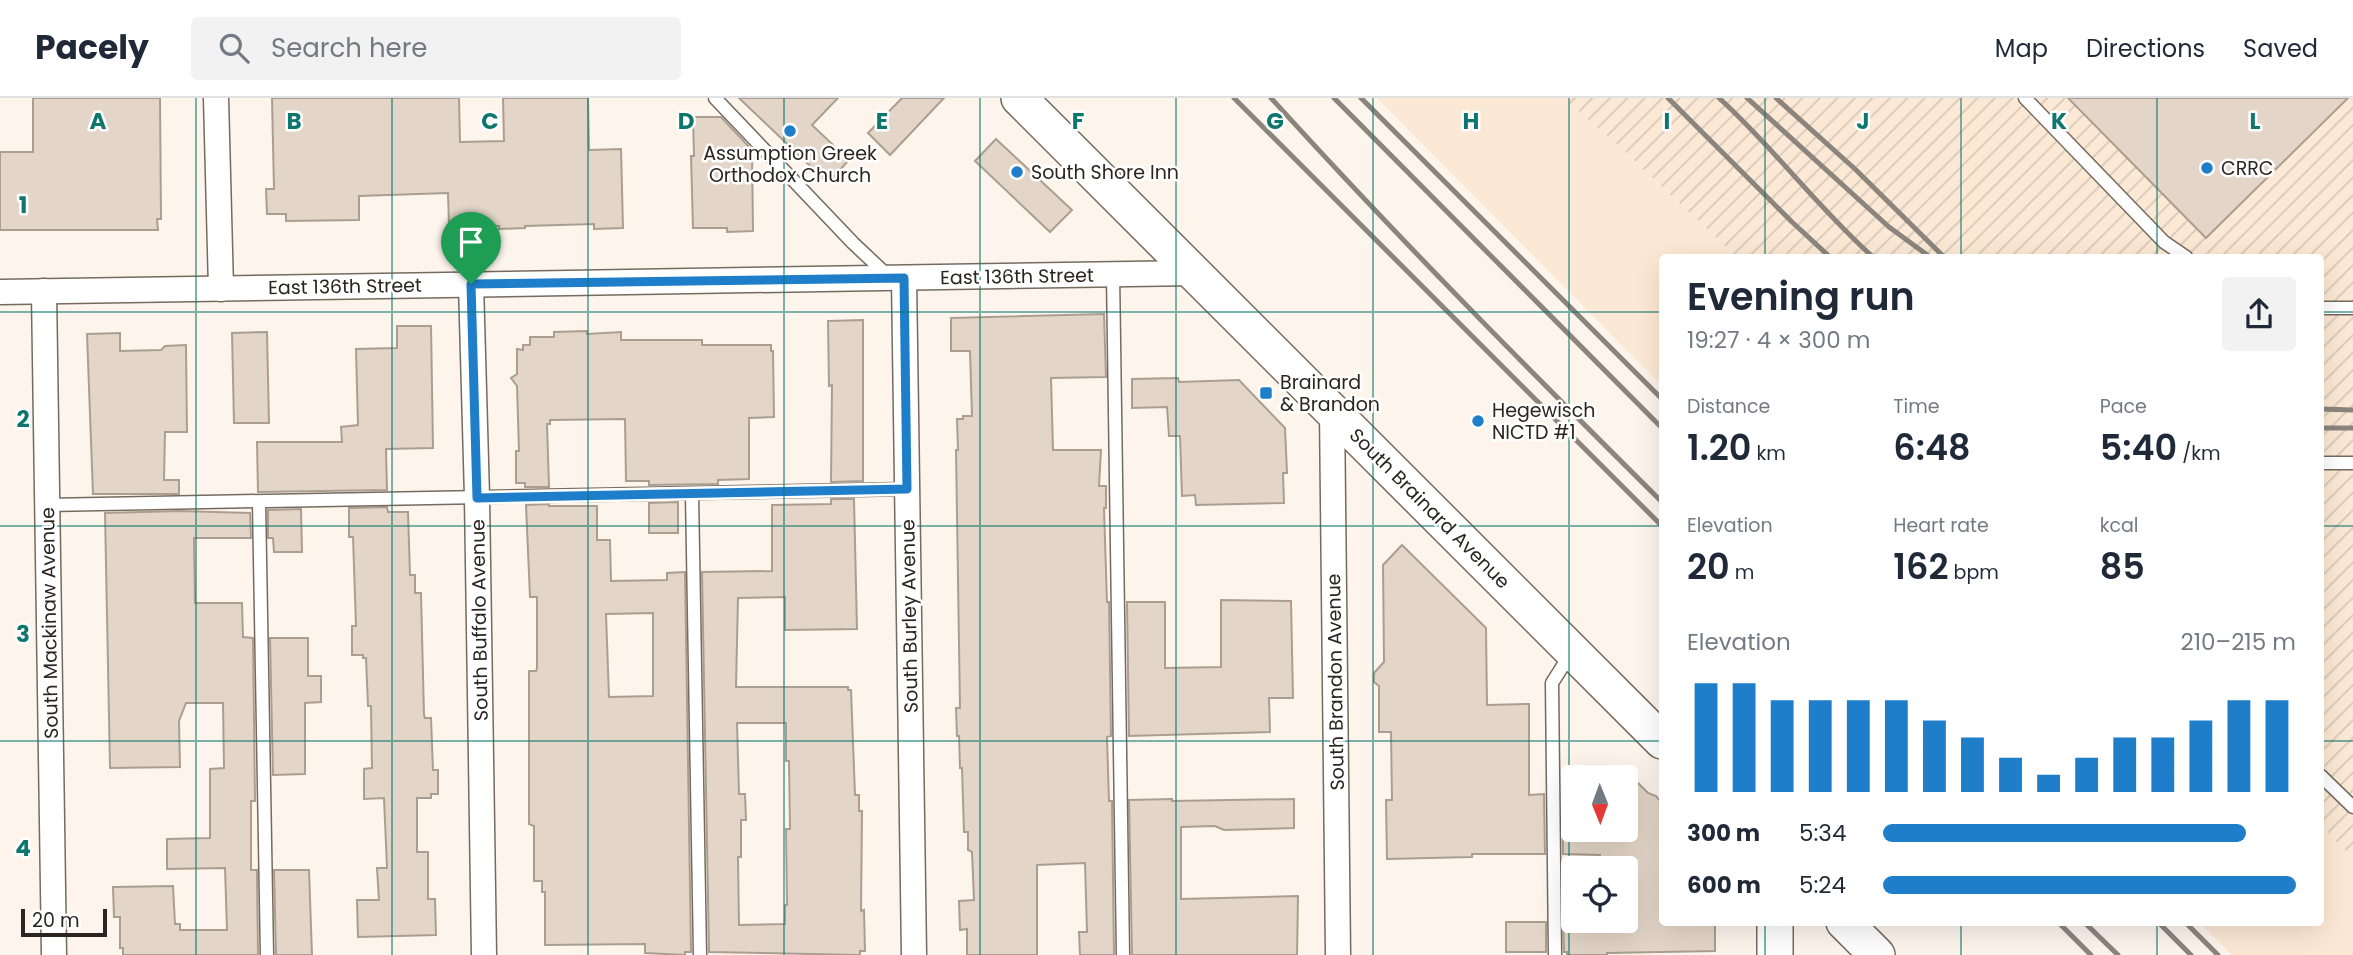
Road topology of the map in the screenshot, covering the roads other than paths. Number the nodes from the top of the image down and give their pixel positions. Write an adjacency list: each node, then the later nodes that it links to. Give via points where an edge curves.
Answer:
1 (216, 98): 10 (street)
2 (715, 98): 8 (lane, via 853,243)
3 (1019, 98): 6 (main road, South Brainard Avenue)
4 (2025, 98): 5 (lane, via 2164,242)
5 (2182, 254)
6 (1194, 273): 7 (street, East 136th Street); 15 (main road, South Brainard Avenue)
7 (1113, 274): 8 (street, East 136th Street); 34 (lane)
8 (897, 278): 9 (street, East 136th Street); 18 (street, South Burley Avenue)
9 (471, 284): 10 (street, East 136th Street); 20 (street, South Buffalo Avenue)
10 (221, 289): 11 (street, East 136th Street)
11 (44, 291): 12 (street, East 136th Street); 22 (street, South Mackinaw Avenue)
12 (0, 292)
13 (2324, 308): 14 (lane)
14 (2353, 308)
15 (1332, 410): 23 (main road, South Brainard Avenue); 35 (street, South Brandon Avenue)
16 (2324, 463): 17 (lane)
17 (2353, 463)
18 (907, 489): 19 (lane); 33 (street, South Burley Avenue)
19 (692, 494): 20 (lane); 32 (lane)
20 (477, 498): 21 (lane); 31 (street, South Buffalo Avenue)
21 (259, 502): 22 (lane); 30 (lane)
22 (47, 505): 29 (street, South Mackinaw Avenue)
23 (1572, 651): 24 (main road, South Brainard Avenue); 36 (lane, via 1552,683)
24 (1659, 738)
25 (2324, 779): 26 (lane)
26 (2353, 807)
27 (1774, 926): 37 (main road)
28 (1848, 926): 38 (main road)
29 (54, 955)
30 (267, 955)
31 (484, 955)
32 (699, 955)
33 (914, 955)
34 (1123, 955)
35 (1338, 955)
36 (1555, 955)
37 (1775, 955)
38 (1877, 955)

